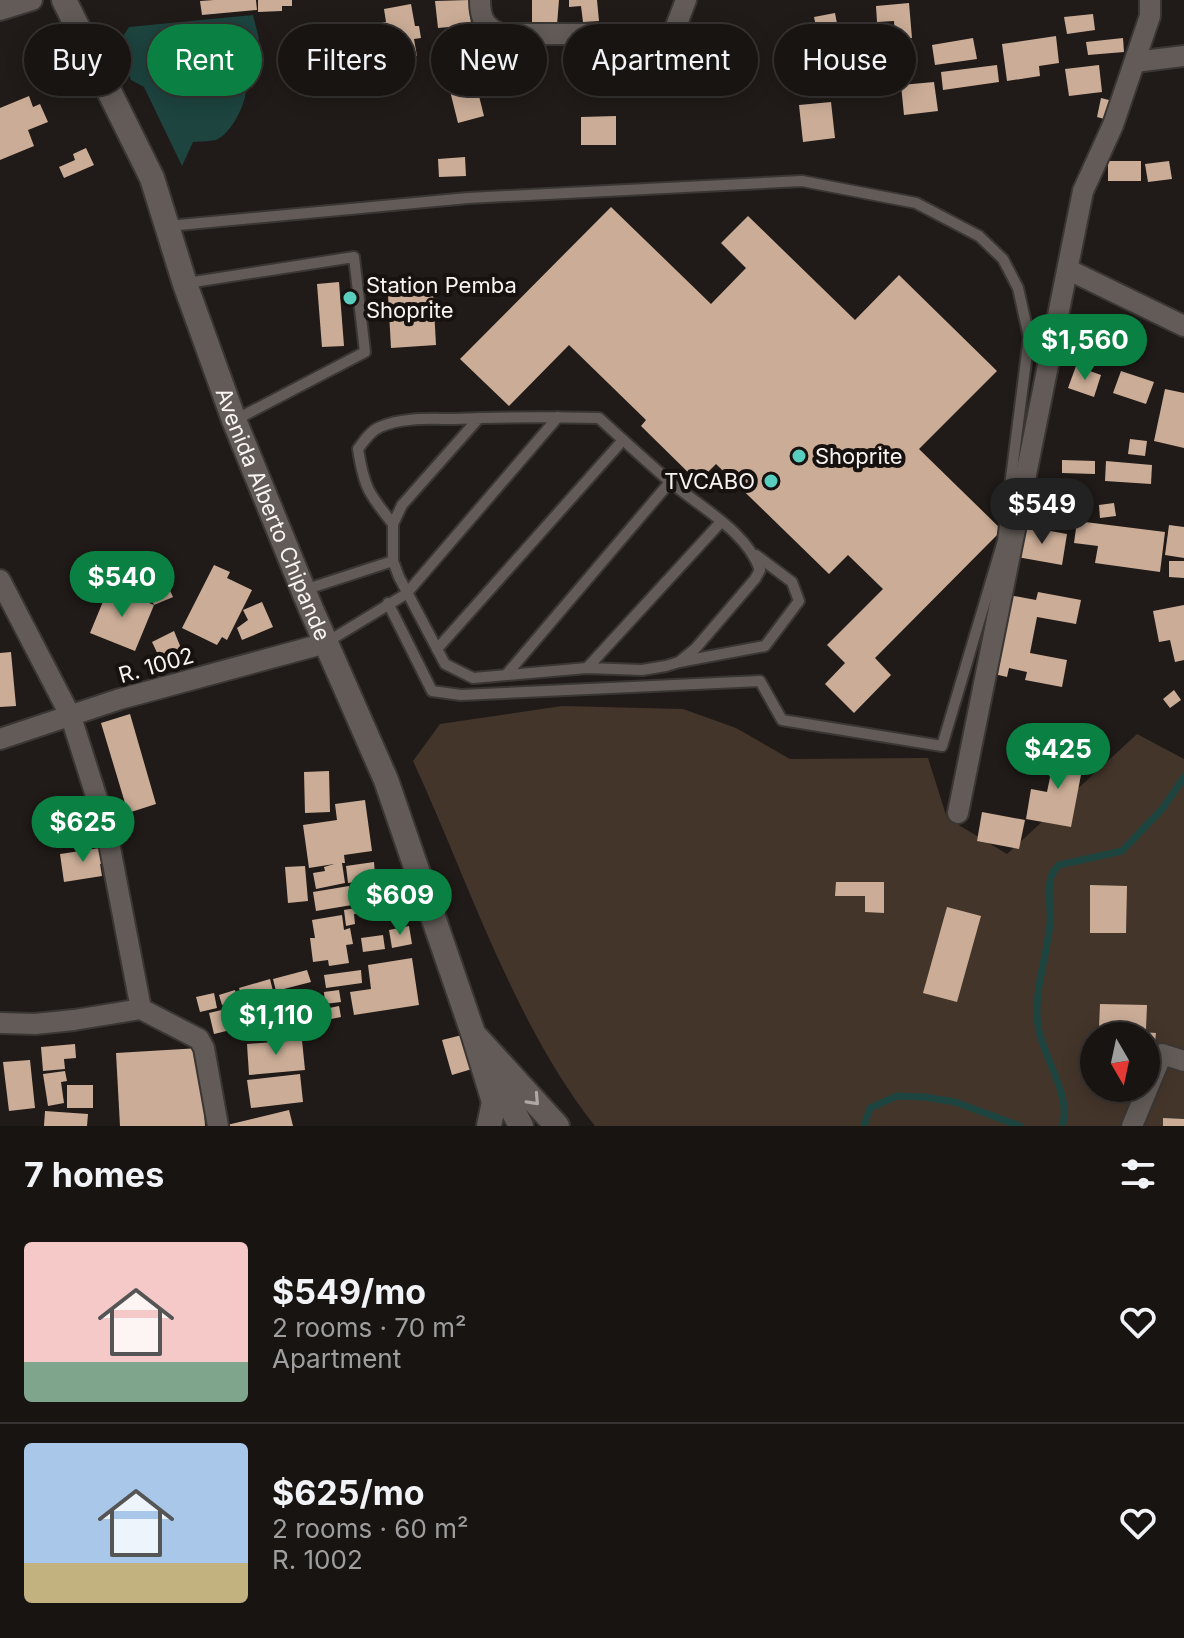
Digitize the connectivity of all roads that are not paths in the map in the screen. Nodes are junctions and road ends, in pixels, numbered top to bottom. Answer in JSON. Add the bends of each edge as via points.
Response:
{"nodes":[{"id":1,"x":32,"y":0,"type":"edge"},
{"id":2,"x":64,"y":0,"type":"edge"},
{"id":3,"x":480,"y":0,"type":"edge"},
{"id":4,"x":686,"y":0,"type":"edge"},
{"id":5,"x":1150,"y":0,"type":"edge"},
{"id":6,"x":0,"y":10,"type":"edge"},
{"id":7,"x":1184,"y":56,"type":"edge"},
{"id":8,"x":1135,"y":62,"type":"junction"},
{"id":9,"x":166,"y":226,"type":"junction"},
{"id":10,"x":1069,"y":270,"type":"junction"},
{"id":11,"x":185,"y":284,"type":"junction"},
{"id":12,"x":1184,"y":326,"type":"edge"},
{"id":13,"x":558,"y":417,"type":"junction"},
{"id":14,"x":479,"y":418,"type":"junction"},
{"id":15,"x":234,"y":420,"type":"junction"},
{"id":16,"x":623,"y":440,"type":"junction"},
{"id":17,"x":670,"y":482,"type":"junction"},
{"id":18,"x":721,"y":522,"type":"junction"},
{"id":19,"x":393,"y":524,"type":"junction"},
{"id":20,"x":754,"y":554,"type":"junction"},
{"id":21,"x":393,"y":561,"type":"junction"},
{"id":22,"x":0,"y":580,"type":"edge"},
{"id":23,"x":303,"y":590,"type":"junction"},
{"id":24,"x":406,"y":594,"type":"junction"},
{"id":25,"x":388,"y":603,"type":"junction"},
{"id":26,"x":326,"y":643,"type":"junction"},
{"id":27,"x":437,"y":649,"type":"junction"},
{"id":28,"x":679,"y":662,"type":"junction"},
{"id":29,"x":587,"y":668,"type":"junction"},
{"id":30,"x":506,"y":675,"type":"junction"},
{"id":31,"x":71,"y":717,"type":"junction"},
{"id":32,"x":0,"y":739,"type":"edge"},
{"id":33,"x":958,"y":813,"type":"dead end"},
{"id":34,"x":141,"y":1009,"type":"junction"},
{"id":35,"x":0,"y":1023,"type":"edge"},
{"id":36,"x":473,"y":1033,"type":"junction"},
{"id":37,"x":1184,"y":1061,"type":"edge"},
{"id":38,"x":218,"y":1126,"type":"edge"},
{"id":39,"x":489,"y":1126,"type":"edge"},
{"id":40,"x":521,"y":1126,"type":"edge"},
{"id":41,"x":557,"y":1126,"type":"edge"},
{"id":42,"x":1132,"y":1126,"type":"edge"}],
"edges":[{"from":1,"to":6,"type":"street"},
{"from":2,"to":9,"type":"main road","name":"Avenida Alberto Chipande","via":[[152,178]]},
{"from":3,"to":4,"type":"street","via":[[487,28],[500,34],[673,34]]},
{"from":5,"to":8,"type":"street"},
{"from":7,"to":8,"type":"street"},
{"from":8,"to":10,"type":"street","via":[[1083,191]]},
{"from":9,"to":11,"type":"main road","name":"Avenida Alberto Chipande"},
{"from":9,"to":25,"type":"lane","via":[[468,198],[802,181],[916,203],[979,236],[1003,259],[1018,288],[1029,337],[1003,541],[942,746],[782,720],[760,681],[461,695],[432,691]]},
{"from":10,"to":12,"type":"street"},
{"from":10,"to":33,"type":"street"},
{"from":11,"to":15,"type":"main road","name":"Avenida Alberto Chipande"},
{"from":11,"to":15,"type":"lane","via":[[354,257],[365,352]]},
{"from":13,"to":14,"type":"lane"},
{"from":13,"to":16,"type":"lane","via":[[599,418]]},
{"from":13,"to":24,"type":"lane"},
{"from":14,"to":19,"type":"lane","via":[[402,505]]},
{"from":14,"to":19,"type":"lane","via":[[409,420],[369,434],[358,449],[366,488]]},
{"from":15,"to":23,"type":"main road","name":"Avenida Alberto Chipande"},
{"from":16,"to":17,"type":"lane"},
{"from":16,"to":27,"type":"lane"},
{"from":17,"to":18,"type":"lane"},
{"from":17,"to":30,"type":"lane"},
{"from":18,"to":20,"type":"lane"},
{"from":18,"to":29,"type":"lane"},
{"from":19,"to":21,"type":"lane"},
{"from":20,"to":28,"type":"lane","via":[[760,570],[755,579]]},
{"from":20,"to":28,"type":"lane","via":[[792,582],[799,601],[765,646]]},
{"from":21,"to":23,"type":"lane"},
{"from":21,"to":24,"type":"lane"},
{"from":22,"to":31,"type":"street"},
{"from":23,"to":26,"type":"main road","name":"Avenida Alberto Chipande"},
{"from":24,"to":25,"type":"lane"},
{"from":24,"to":27,"type":"lane"},
{"from":25,"to":26,"type":"lane"},
{"from":26,"to":31,"type":"street","name":"R. 1002"},
{"from":26,"to":36,"type":"main road","name":"Avenida Alberto Chipande","via":[[386,780]]},
{"from":27,"to":30,"type":"lane","via":[[445,664],[473,678]]},
{"from":28,"to":29,"type":"lane","via":[[642,670]]},
{"from":29,"to":30,"type":"lane"},
{"from":31,"to":32,"type":"street","name":"R. 1002"},
{"from":31,"to":34,"type":"street","via":[[106,827]]},
{"from":34,"to":35,"type":"street","via":[[35,1024]]},
{"from":34,"to":38,"type":"street","via":[[199,1039]]},
{"from":36,"to":39,"type":"main road","via":[[494,1102]]},
{"from":36,"to":40,"type":"main road"},
{"from":36,"to":41,"type":"main road","one_way":true},
{"from":37,"to":42,"type":"street","via":[[1162,1054]]}]}
